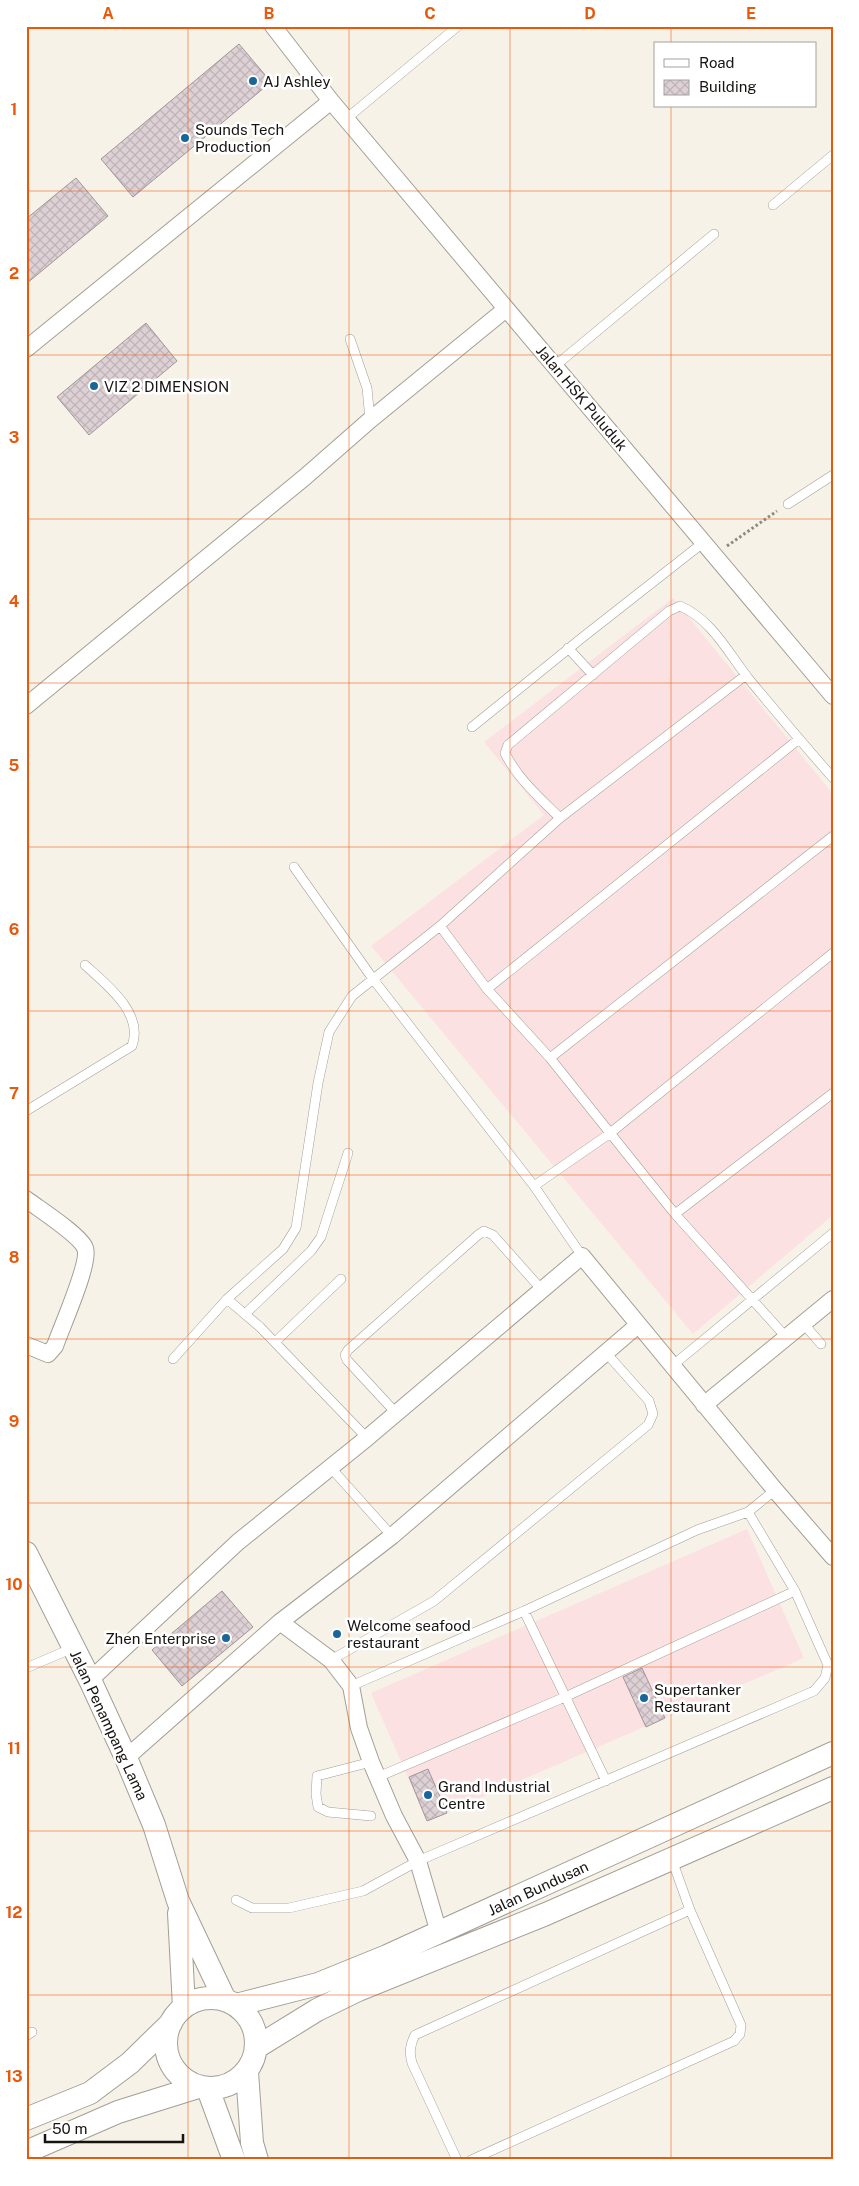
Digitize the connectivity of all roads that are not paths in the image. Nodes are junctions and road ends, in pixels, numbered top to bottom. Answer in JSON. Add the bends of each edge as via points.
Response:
{"nodes":[{"id":1,"x":273,"y":26,"type":"edge"},
{"id":2,"x":458,"y":26,"type":"edge"},
{"id":3,"x":331,"y":101,"type":"junction"},
{"id":4,"x":346,"y":120,"type":"junction"},
{"id":5,"x":833,"y":155,"type":"edge"},
{"id":6,"x":773,"y":205,"type":"dead end"},
{"id":7,"x":714,"y":234,"type":"dead end"},
{"id":8,"x":506,"y":308,"type":"junction"},
{"id":9,"x":350,"y":338,"type":"dead end"},
{"id":10,"x":26,"y":349,"type":"edge"},
{"id":11,"x":555,"y":366,"type":"junction"},
{"id":12,"x":370,"y":420,"type":"junction"},
{"id":13,"x":833,"y":475,"type":"edge"},
{"id":14,"x":788,"y":504,"type":"road end"},
{"id":15,"x":709,"y":548,"type":"junction"},
{"id":16,"x":568,"y":648,"type":"junction"},
{"id":17,"x":593,"y":675,"type":"junction"},
{"id":18,"x":746,"y":675,"type":"junction"},
{"id":19,"x":833,"y":696,"type":"edge"},
{"id":20,"x":26,"y":706,"type":"edge"},
{"id":21,"x":472,"y":727,"type":"dead end"},
{"id":22,"x":799,"y":739,"type":"junction"},
{"id":23,"x":833,"y":778,"type":"edge"},
{"id":24,"x":560,"y":818,"type":"junction"},
{"id":25,"x":833,"y":836,"type":"edge"},
{"id":26,"x":294,"y":867,"type":"dead end"},
{"id":27,"x":440,"y":926,"type":"junction"},
{"id":28,"x":833,"y":953,"type":"edge"},
{"id":29,"x":85,"y":965,"type":"dead end"},
{"id":30,"x":373,"y":979,"type":"junction"},
{"id":31,"x":487,"y":988,"type":"junction"},
{"id":32,"x":550,"y":1058,"type":"junction"},
{"id":33,"x":833,"y":1093,"type":"edge"},
{"id":34,"x":26,"y":1111,"type":"edge"},
{"id":35,"x":610,"y":1134,"type":"junction"},
{"id":36,"x":348,"y":1153,"type":"dead end"},
{"id":37,"x":534,"y":1186,"type":"junction"},
{"id":38,"x":26,"y":1199,"type":"edge"},
{"id":39,"x":675,"y":1214,"type":"junction"},
{"id":40,"x":833,"y":1234,"type":"edge"},
{"id":41,"x":582,"y":1256,"type":"junction"},
{"id":42,"x":341,"y":1279,"type":"dead end"},
{"id":43,"x":542,"y":1290,"type":"junction"},
{"id":44,"x":227,"y":1299,"type":"junction"},
{"id":45,"x":833,"y":1299,"type":"edge"},
{"id":46,"x":754,"y":1300,"type":"junction"},
{"id":47,"x":245,"y":1314,"type":"junction"},
{"id":48,"x":803,"y":1323,"type":"junction"},
{"id":49,"x":638,"y":1325,"type":"junction"},
{"id":50,"x":786,"y":1337,"type":"junction"},
{"id":51,"x":275,"y":1342,"type":"junction"},
{"id":52,"x":26,"y":1344,"type":"edge"},
{"id":53,"x":821,"y":1344,"type":"dead end"},
{"id":54,"x":607,"y":1354,"type":"junction"},
{"id":55,"x":173,"y":1359,"type":"dead end"},
{"id":56,"x":672,"y":1366,"type":"junction"},
{"id":57,"x":704,"y":1404,"type":"junction"},
{"id":58,"x":396,"y":1413,"type":"junction"},
{"id":59,"x":367,"y":1438,"type":"junction"},
{"id":60,"x":331,"y":1468,"type":"junction"},
{"id":61,"x":775,"y":1490,"type":"junction"},
{"id":62,"x":748,"y":1512,"type":"junction"},
{"id":63,"x":392,"y":1536,"type":"junction"},
{"id":64,"x":26,"y":1553,"type":"edge"},
{"id":65,"x":833,"y":1557,"type":"edge"},
{"id":66,"x":795,"y":1591,"type":"junction"},
{"id":67,"x":524,"y":1611,"type":"junction"},
{"id":68,"x":280,"y":1622,"type":"junction"},
{"id":69,"x":74,"y":1648,"type":"junction"},
{"id":70,"x":331,"y":1660,"type":"junction"},
{"id":71,"x":26,"y":1668,"type":"edge"},
{"id":72,"x":90,"y":1680,"type":"junction"},
{"id":73,"x":351,"y":1686,"type":"junction"},
{"id":74,"x":565,"y":1697,"type":"junction"},
{"id":75,"x":833,"y":1753,"type":"edge"},
{"id":76,"x":126,"y":1758,"type":"junction"},
{"id":77,"x":371,"y":1762,"type":"junction"},
{"id":78,"x":378,"y":1777,"type":"junction"},
{"id":79,"x":606,"y":1781,"type":"junction"},
{"id":80,"x":833,"y":1788,"type":"edge"},
{"id":81,"x":371,"y":1816,"type":"dead end"},
{"id":82,"x":672,"y":1860,"type":"junction"},
{"id":83,"x":418,"y":1861,"type":"junction"},
{"id":84,"x":236,"y":1900,"type":"dead end"},
{"id":85,"x":178,"y":1901,"type":"junction"},
{"id":86,"x":690,"y":1910,"type":"junction"},
{"id":87,"x":439,"y":1934,"type":"junction"},
{"id":88,"x":231,"y":2003,"type":"junction"},
{"id":89,"x":177,"y":2015,"type":"junction"},
{"id":90,"x":257,"y":2047,"type":"junction"},
{"id":91,"x":247,"y":2072,"type":"junction"},
{"id":92,"x":203,"y":2088,"type":"junction"},
{"id":93,"x":26,"y":2119,"type":"edge"},
{"id":94,"x":26,"y":2152,"type":"edge"},
{"id":95,"x":234,"y":2160,"type":"edge"},
{"id":96,"x":257,"y":2160,"type":"edge"},
{"id":97,"x":457,"y":2160,"type":"edge"},
{"id":98,"x":471,"y":2160,"type":"edge"}],
"edges":[{"from":1,"to":3,"type":"street","name":"Jalan HSK Puluduk"},
{"from":2,"to":4,"type":"lane"},
{"from":3,"to":4,"type":"street","name":"Jalan HSK Puluduk"},
{"from":3,"to":10,"type":"street"},
{"from":4,"to":8,"type":"street","name":"Jalan HSK Puluduk"},
{"from":5,"to":6,"type":"lane"},
{"from":7,"to":11,"type":"lane"},
{"from":8,"to":11,"type":"street","name":"Jalan HSK Puluduk"},
{"from":8,"to":12,"type":"street"},
{"from":9,"to":12,"type":"lane","via":[[367,388]]},
{"from":11,"to":15,"type":"street","name":"Jalan HSK Puluduk"},
{"from":12,"to":20,"type":"street"},
{"from":13,"to":14,"type":"lane"},
{"from":15,"to":16,"type":"lane"},
{"from":15,"to":19,"type":"street","name":"Jalan HSK Puluduk"},
{"from":16,"to":17,"type":"lane"},
{"from":16,"to":21,"type":"lane"},
{"from":17,"to":18,"type":"lane","via":[[669,611],[680,606],[691,611],[715,633]]},
{"from":17,"to":24,"type":"lane","via":[[508,745],[504,753],[532,790]]},
{"from":18,"to":22,"type":"lane"},
{"from":18,"to":24,"type":"lane"},
{"from":22,"to":23,"type":"lane"},
{"from":22,"to":31,"type":"lane"},
{"from":24,"to":27,"type":"lane"},
{"from":25,"to":32,"type":"lane"},
{"from":26,"to":30,"type":"lane"},
{"from":27,"to":30,"type":"lane"},
{"from":27,"to":31,"type":"lane"},
{"from":28,"to":35,"type":"lane"},
{"from":29,"to":34,"type":"lane","via":[[112,989],[132,1019],[136,1029],[132,1046]]},
{"from":30,"to":37,"type":"lane"},
{"from":30,"to":44,"type":"lane","via":[[352,996],[329,1032],[296,1228],[283,1249]]},
{"from":31,"to":32,"type":"lane"},
{"from":32,"to":35,"type":"lane"},
{"from":33,"to":39,"type":"lane"},
{"from":35,"to":37,"type":"lane"},
{"from":35,"to":39,"type":"lane"},
{"from":36,"to":47,"type":"lane","via":[[320,1237],[311,1251]]},
{"from":37,"to":41,"type":"lane"},
{"from":38,"to":52,"type":"street","via":[[75,1236],[85,1248],[86,1263],[55,1346],[48,1354]]},
{"from":39,"to":46,"type":"lane"},
{"from":40,"to":46,"type":"lane"},
{"from":41,"to":43,"type":"street"},
{"from":41,"to":49,"type":"street"},
{"from":42,"to":51,"type":"lane"},
{"from":43,"to":58,"type":"street"},
{"from":43,"to":58,"type":"lane","via":[[493,1235],[484,1232],[478,1235],[345,1355],[346,1360]]},
{"from":44,"to":47,"type":"lane"},
{"from":44,"to":55,"type":"lane"},
{"from":45,"to":48,"type":"street"},
{"from":46,"to":50,"type":"lane"},
{"from":46,"to":56,"type":"lane"},
{"from":47,"to":51,"type":"lane"},
{"from":48,"to":50,"type":"street"},
{"from":48,"to":53,"type":"lane"},
{"from":49,"to":54,"type":"street"},
{"from":49,"to":56,"type":"street"},
{"from":50,"to":57,"type":"street"},
{"from":51,"to":59,"type":"lane"},
{"from":54,"to":63,"type":"street"},
{"from":54,"to":70,"type":"lane","via":[[649,1401],[653,1414],[648,1425],[434,1602]]},
{"from":56,"to":57,"type":"street"},
{"from":57,"to":61,"type":"street"},
{"from":58,"to":59,"type":"street"},
{"from":59,"to":60,"type":"street"},
{"from":60,"to":63,"type":"lane"},
{"from":60,"to":72,"type":"street","via":[[238,1542]]},
{"from":61,"to":62,"type":"lane"},
{"from":61,"to":65,"type":"street"},
{"from":62,"to":66,"type":"lane"},
{"from":62,"to":67,"type":"lane","via":[[697,1530]]},
{"from":63,"to":68,"type":"street"},
{"from":64,"to":69,"type":"main road","name":"Jalan Penampang Lama"},
{"from":66,"to":74,"type":"lane"},
{"from":66,"to":79,"type":"lane","via":[[828,1664],[825,1678],[814,1691]]},
{"from":67,"to":73,"type":"lane"},
{"from":67,"to":74,"type":"lane"},
{"from":68,"to":70,"type":"street"},
{"from":68,"to":76,"type":"street"},
{"from":69,"to":71,"type":"lane"},
{"from":69,"to":72,"type":"main road","name":"Jalan Penampang Lama"},
{"from":70,"to":73,"type":"street"},
{"from":72,"to":76,"type":"main road","name":"Jalan Penampang Lama"},
{"from":73,"to":77,"type":"street","via":[[359,1728]]},
{"from":74,"to":78,"type":"lane"},
{"from":74,"to":79,"type":"lane"},
{"from":75,"to":87,"type":"main road","name":"Jalan Bundusan"},
{"from":76,"to":85,"type":"main road","name":"Jalan Penampang Lama","via":[[154,1825]]},
{"from":77,"to":78,"type":"street"},
{"from":77,"to":81,"type":"lane","via":[[317,1776],[316,1794],[318,1807],[328,1812]]},
{"from":78,"to":83,"type":"street"},
{"from":79,"to":83,"type":"lane"},
{"from":80,"to":82,"type":"main road","name":"Jalan Bundusan"},
{"from":82,"to":86,"type":"lane"},
{"from":82,"to":90,"type":"main road","name":"Jalan Bundusan","via":[[358,1990],[317,2010]]},
{"from":83,"to":84,"type":"lane","via":[[363,1891],[289,1908],[252,1908]]},
{"from":83,"to":87,"type":"street"},
{"from":85,"to":88,"type":"main road","name":"Jalan Penampang Lama"},
{"from":85,"to":89,"type":"main road","name":"Jalan Penampang Lama"},
{"from":86,"to":97,"type":"lane","via":[[415,2034],[409,2053]]},
{"from":86,"to":98,"type":"lane","via":[[742,2025],[740,2034],[734,2040]]},
{"from":87,"to":88,"type":"main road","name":"Jalan Bundusan","via":[[318,1984]]},
{"from":88,"to":89,"type":"main road","via":[[196,2000]]},
{"from":88,"to":90,"type":"main road","via":[[252,2023]]},
{"from":89,"to":92,"type":"main road","via":[[166,2035],[169,2061],[186,2081]]},
{"from":89,"to":93,"type":"main road","via":[[130,2063],[90,2093]]},
{"from":90,"to":91,"type":"main road"},
{"from":91,"to":92,"type":"main road","via":[[236,2082],[223,2087]]},
{"from":91,"to":96,"type":"main road","via":[[252,2143]]},
{"from":92,"to":94,"type":"main road","via":[[118,2112]]},
{"from":92,"to":95,"type":"main road"}]}
